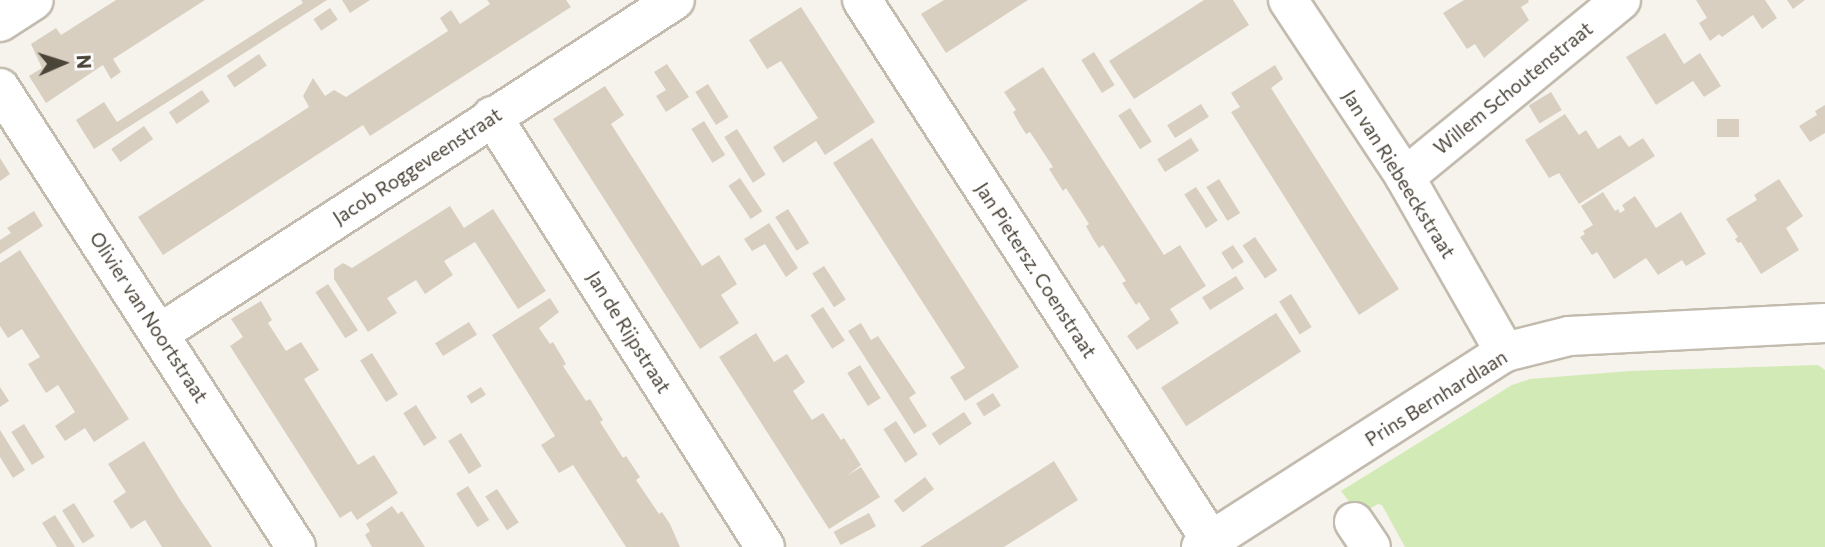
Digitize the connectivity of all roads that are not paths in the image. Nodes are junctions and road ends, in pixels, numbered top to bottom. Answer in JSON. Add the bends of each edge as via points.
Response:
{"nodes":[{"id":1,"x":34,"y":0,"type":"edge"},
{"id":2,"x":675,"y":0,"type":"edge"},
{"id":3,"x":862,"y":0,"type":"edge"},
{"id":4,"x":1288,"y":0,"type":"edge"},
{"id":5,"x":1621,"y":0,"type":"edge"},
{"id":6,"x":0,"y":22,"type":"edge"},
{"id":7,"x":0,"y":88,"type":"edge"},
{"id":8,"x":492,"y":116,"type":"junction"},
{"id":9,"x":1405,"y":177,"type":"junction"},
{"id":10,"x":1825,"y":323,"type":"edge"},
{"id":11,"x":160,"y":333,"type":"junction"},
{"id":12,"x":1505,"y":352,"type":"junction"},
{"id":13,"x":1206,"y":544,"type":"edge"},
{"id":14,"x":296,"y":547,"type":"edge"},
{"id":15,"x":765,"y":547,"type":"edge"}],
"edges":[{"from":1,"to":6,"type":"street"},
{"from":2,"to":8,"type":"street","name":"Jacob Roggeveenstraat"},
{"from":3,"to":13,"type":"street","name":"Jan Pietersz. Coenstraat"},
{"from":4,"to":9,"type":"street","name":"Jan van Riebeeckstraat"},
{"from":5,"to":9,"type":"street","name":"Willem Schoutenstraat"},
{"from":7,"to":11,"type":"street","name":"Olivier van Noortstraat"},
{"from":8,"to":11,"type":"street","name":"Jacob Roggeveenstraat"},
{"from":8,"to":15,"type":"street","name":"Jan de Rijpstraat"},
{"from":9,"to":12,"type":"street","name":"Jan van Riebeeckstraat"},
{"from":10,"to":12,"type":"street","name":"Prins Bernhardlaan","via":[[1569,336]]},
{"from":11,"to":14,"type":"street","name":"Olivier van Noortstraat"},
{"from":12,"to":13,"type":"street","name":"Prins Bernhardlaan"}]}
